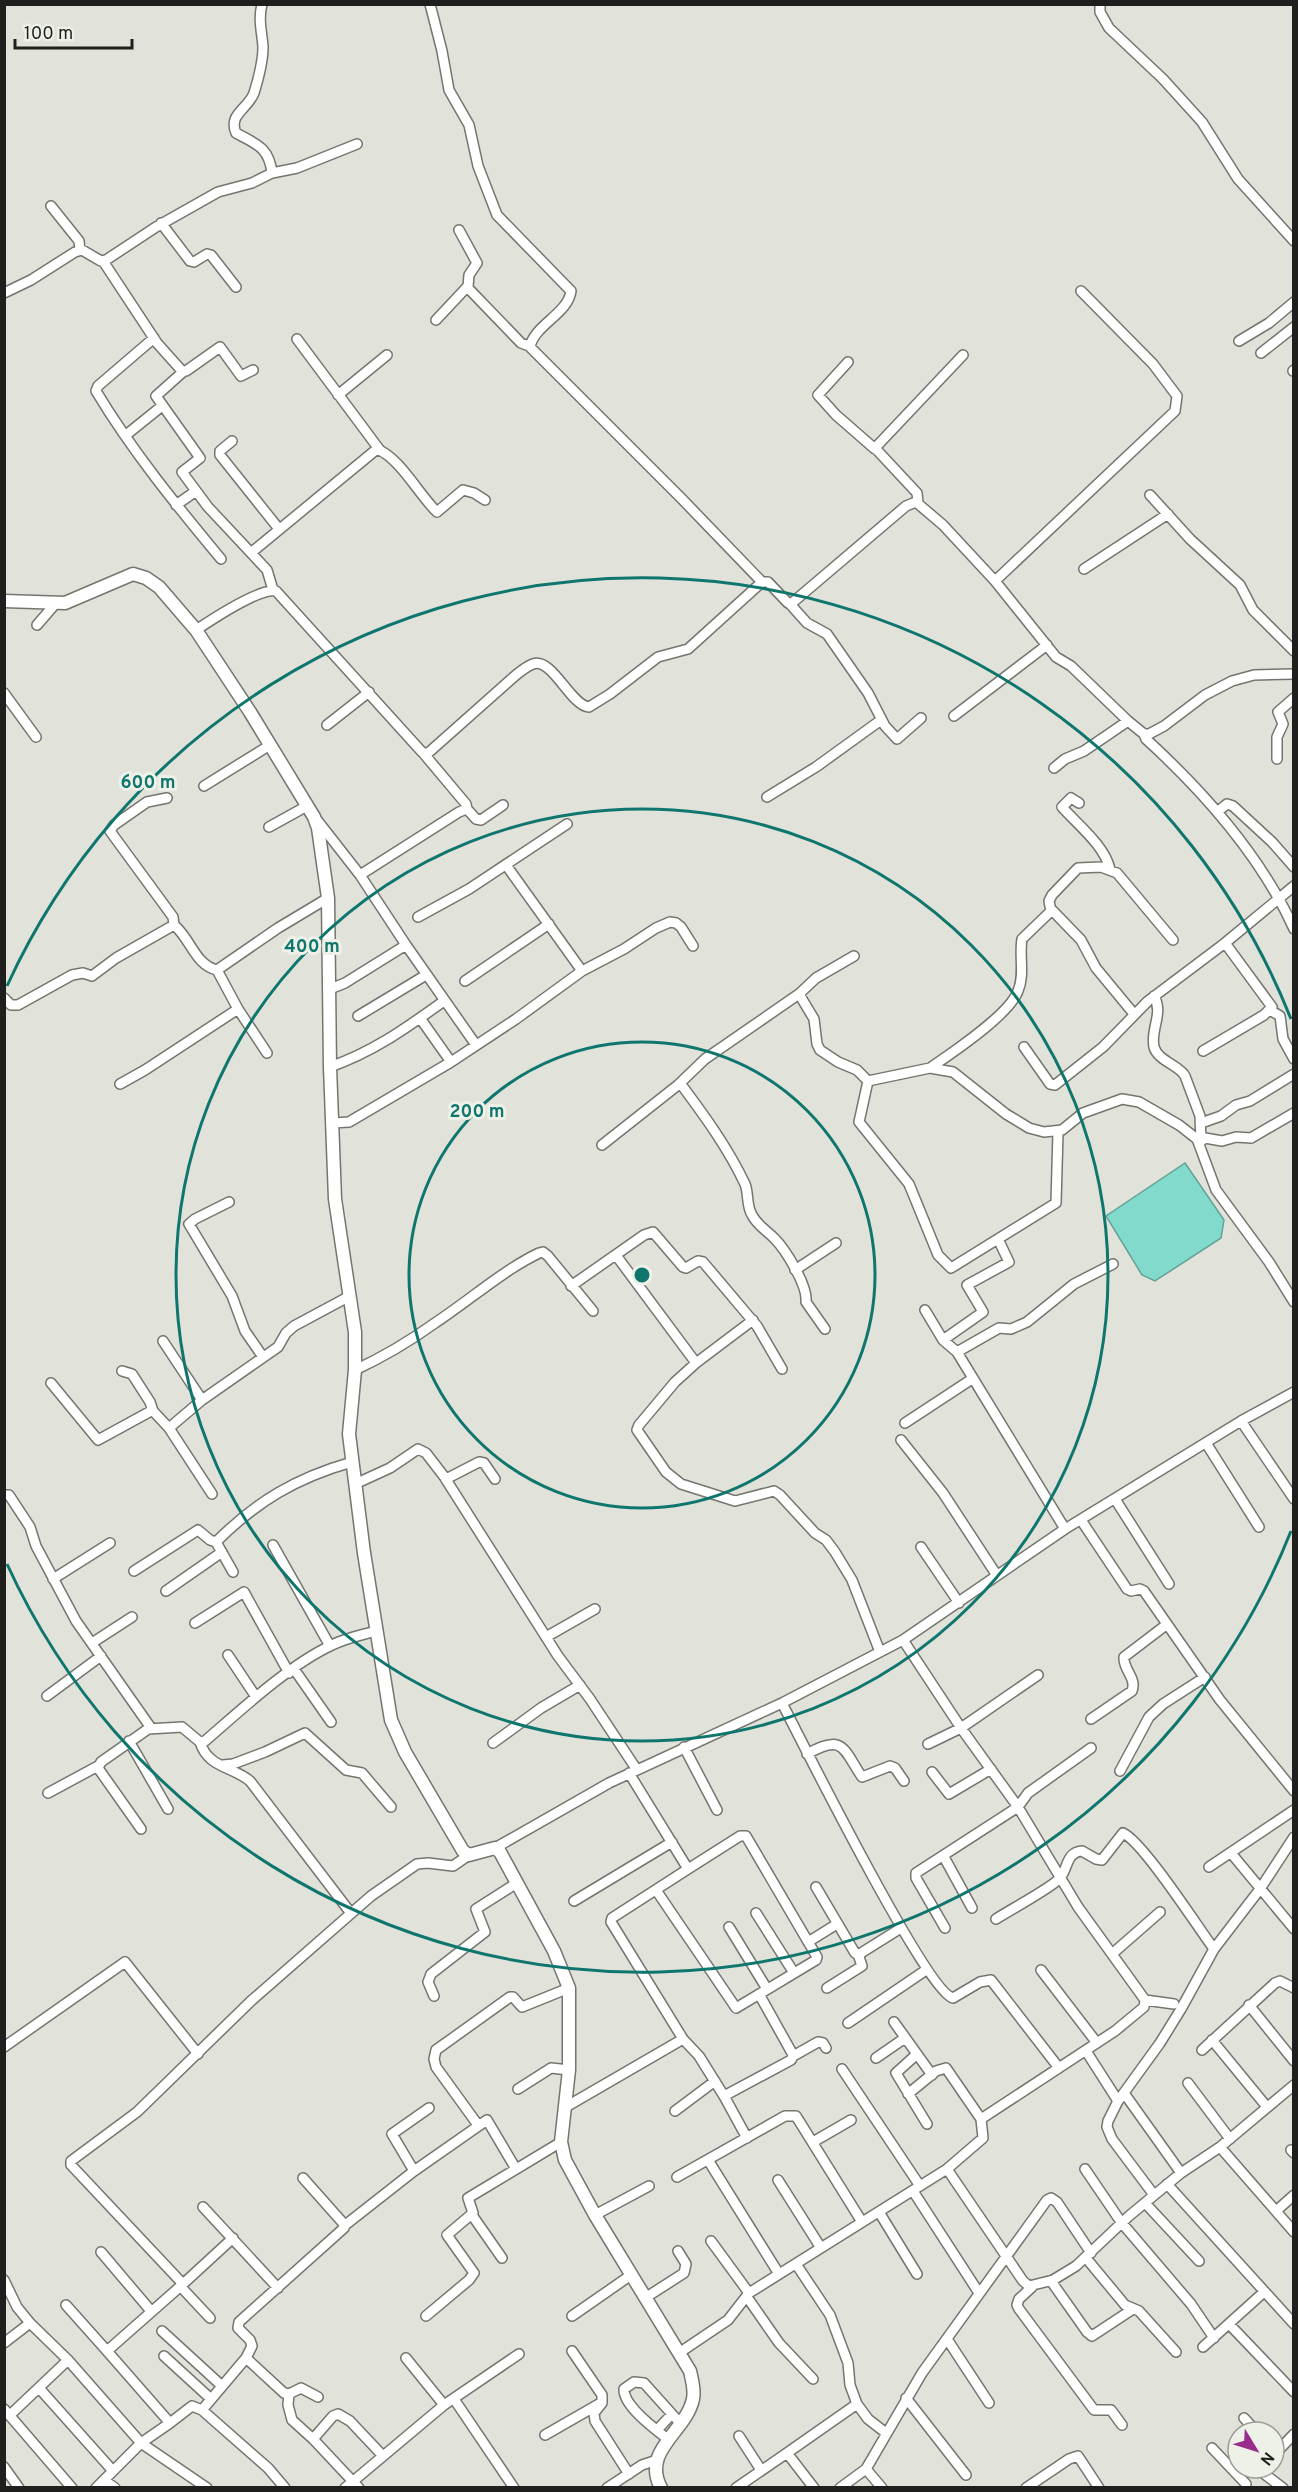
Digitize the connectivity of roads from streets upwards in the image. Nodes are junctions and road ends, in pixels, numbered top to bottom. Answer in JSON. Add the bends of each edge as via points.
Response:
{"nodes":[{"id":1,"x":262,"y":4,"type":"edge"},
{"id":2,"x":430,"y":4,"type":"edge"},
{"id":3,"x":1100,"y":4,"type":"edge"},
{"id":4,"x":357,"y":144,"type":"dead end"},
{"id":5,"x":272,"y":173,"type":"junction"},
{"id":6,"x":51,"y":206,"type":"dead end"},
{"id":7,"x":161,"y":224,"type":"junction"},
{"id":8,"x":459,"y":230,"type":"dead end"},
{"id":9,"x":1293,"y":241,"type":"edge"},
{"id":10,"x":81,"y":250,"type":"junction"},
{"id":11,"x":103,"y":261,"type":"junction"},
{"id":12,"x":236,"y":287,"type":"dead end"},
{"id":13,"x":468,"y":287,"type":"junction"},
{"id":14,"x":1082,"y":291,"type":"dead end"},
{"id":15,"x":4,"y":293,"type":"edge"},
{"id":16,"x":1293,"y":302,"type":"edge"},
{"id":17,"x":436,"y":320,"type":"dead end"},
{"id":18,"x":1293,"y":327,"type":"edge"},
{"id":19,"x":154,"y":338,"type":"junction"},
{"id":20,"x":297,"y":339,"type":"dead end"},
{"id":21,"x":1239,"y":341,"type":"dead end"},
{"id":22,"x":529,"y":346,"type":"junction"},
{"id":23,"x":1261,"y":353,"type":"dead end"},
{"id":24,"x":387,"y":355,"type":"dead end"},
{"id":25,"x":963,"y":355,"type":"dead end"},
{"id":26,"x":848,"y":362,"type":"dead end"},
{"id":27,"x":253,"y":370,"type":"dead end"},
{"id":28,"x":184,"y":371,"type":"junction"},
{"id":29,"x":338,"y":395,"type":"junction"},
{"id":30,"x":162,"y":406,"type":"junction"},
{"id":31,"x":126,"y":435,"type":"junction"},
{"id":32,"x":232,"y":441,"type":"dead end"},
{"id":33,"x":379,"y":449,"type":"junction"},
{"id":34,"x":875,"y":449,"type":"junction"},
{"id":35,"x":196,"y":491,"type":"junction"},
{"id":36,"x":1150,"y":495,"type":"dead end"},
{"id":37,"x":485,"y":500,"type":"dead end"},
{"id":38,"x":918,"y":503,"type":"junction"},
{"id":39,"x":176,"y":505,"type":"junction"},
{"id":40,"x":1168,"y":514,"type":"junction"},
{"id":41,"x":279,"y":530,"type":"junction"},
{"id":42,"x":252,"y":552,"type":"junction"},
{"id":43,"x":222,"y":559,"type":"dead end"},
{"id":44,"x":1084,"y":569,"type":"dead end"},
{"id":45,"x":995,"y":581,"type":"junction"},
{"id":46,"x":762,"y":582,"type":"junction"},
{"id":47,"x":273,"y":590,"type":"junction"},
{"id":48,"x":4,"y":601,"type":"edge"},
{"id":49,"x":56,"y":603,"type":"junction"},
{"id":50,"x":790,"y":604,"type":"junction"},
{"id":51,"x":37,"y":625,"type":"dead end"},
{"id":52,"x":196,"y":630,"type":"junction"},
{"id":53,"x":1047,"y":645,"type":"junction"},
{"id":54,"x":1293,"y":651,"type":"edge"},
{"id":55,"x":1293,"y":674,"type":"edge"},
{"id":56,"x":4,"y":693,"type":"edge"},
{"id":57,"x":369,"y":693,"type":"junction"},
{"id":58,"x":1293,"y":698,"type":"edge"},
{"id":59,"x":954,"y":716,"type":"dead end"},
{"id":60,"x":921,"y":718,"type":"dead end"},
{"id":61,"x":881,"y":720,"type":"junction"},
{"id":62,"x":1128,"y":721,"type":"junction"},
{"id":63,"x":327,"y":725,"type":"dead end"},
{"id":64,"x":1144,"y":734,"type":"junction"},
{"id":65,"x":36,"y":737,"type":"dead end"},
{"id":66,"x":270,"y":745,"type":"junction"},
{"id":67,"x":424,"y":754,"type":"junction"},
{"id":68,"x":1277,"y":759,"type":"dead end"},
{"id":69,"x":1054,"y":768,"type":"dead end"},
{"id":70,"x":204,"y":786,"type":"dead end"},
{"id":71,"x":767,"y":797,"type":"dead end"},
{"id":72,"x":167,"y":798,"type":"dead end"},
{"id":73,"x":1079,"y":803,"type":"dead end"},
{"id":74,"x":503,"y":805,"type":"dead end"},
{"id":75,"x":467,"y":809,"type":"junction"},
{"id":76,"x":310,"y":811,"type":"junction"},
{"id":77,"x":1217,"y":812,"type":"junction"},
{"id":78,"x":567,"y":824,"type":"dead end"},
{"id":79,"x":269,"y":827,"type":"dead end"},
{"id":80,"x":506,"y":865,"type":"junction"},
{"id":81,"x":1293,"y":867,"type":"edge"},
{"id":82,"x":1110,"y":869,"type":"junction"},
{"id":83,"x":360,"y":875,"type":"junction"},
{"id":84,"x":1293,"y":886,"type":"edge"},
{"id":85,"x":328,"y":898,"type":"junction"},
{"id":86,"x":1277,"y":899,"type":"junction"},
{"id":87,"x":1051,"y":909,"type":"junction"},
{"id":88,"x":418,"y":917,"type":"dead end"},
{"id":89,"x":549,"y":924,"type":"junction"},
{"id":90,"x":174,"y":925,"type":"junction"},
{"id":91,"x":1293,"y":929,"type":"edge"},
{"id":92,"x":1173,"y":940,"type":"dead end"},
{"id":93,"x":1225,"y":943,"type":"junction"},
{"id":94,"x":406,"y":945,"type":"junction"},
{"id":95,"x":693,"y":946,"type":"dead end"},
{"id":96,"x":854,"y":956,"type":"dead end"},
{"id":97,"x":217,"y":970,"type":"junction"},
{"id":98,"x":582,"y":971,"type":"junction"},
{"id":99,"x":426,"y":975,"type":"junction"},
{"id":100,"x":465,"y":981,"type":"dead end"},
{"id":101,"x":330,"y":989,"type":"junction"},
{"id":102,"x":799,"y":994,"type":"junction"},
{"id":103,"x":1154,"y":996,"type":"junction"},
{"id":104,"x":4,"y":998,"type":"edge"},
{"id":105,"x":444,"y":1001,"type":"junction"},
{"id":106,"x":238,"y":1009,"type":"junction"},
{"id":107,"x":1270,"y":1010,"type":"junction"},
{"id":108,"x":1134,"y":1014,"type":"junction"},
{"id":109,"x":358,"y":1016,"type":"dead end"},
{"id":110,"x":420,"y":1018,"type":"junction"},
{"id":111,"x":476,"y":1045,"type":"junction"},
{"id":112,"x":1024,"y":1047,"type":"dead end"},
{"id":113,"x":1203,"y":1051,"type":"dead end"},
{"id":114,"x":267,"y":1053,"type":"dead end"},
{"id":115,"x":1293,"y":1059,"type":"edge"},
{"id":116,"x":451,"y":1062,"type":"junction"},
{"id":117,"x":330,"y":1066,"type":"junction"},
{"id":118,"x":930,"y":1068,"type":"junction"},
{"id":119,"x":1293,"y":1074,"type":"edge"},
{"id":120,"x":868,"y":1081,"type":"junction"},
{"id":121,"x":680,"y":1083,"type":"junction"},
{"id":122,"x":120,"y":1084,"type":"dead end"},
{"id":123,"x":1293,"y":1113,"type":"edge"},
{"id":124,"x":332,"y":1123,"type":"junction"},
{"id":125,"x":1201,"y":1123,"type":"junction"},
{"id":126,"x":1058,"y":1132,"type":"junction"},
{"id":127,"x":1200,"y":1142,"type":"junction"},
{"id":128,"x":602,"y":1145,"type":"dead end"},
{"id":129,"x":230,"y":1202,"type":"dead end"},
{"id":130,"x":998,"y":1239,"type":"junction"},
{"id":131,"x":836,"y":1243,"type":"dead end"},
{"id":132,"x":617,"y":1256,"type":"junction"},
{"id":133,"x":1113,"y":1264,"type":"dead end"},
{"id":134,"x":795,"y":1270,"type":"junction"},
{"id":135,"x":572,"y":1286,"type":"junction"},
{"id":136,"x":348,"y":1297,"type":"junction"},
{"id":137,"x":1293,"y":1302,"type":"edge"},
{"id":138,"x":925,"y":1310,"type":"dead end"},
{"id":139,"x":593,"y":1311,"type":"dead end"},
{"id":140,"x":753,"y":1320,"type":"junction"},
{"id":141,"x":825,"y":1329,"type":"dead end"},
{"id":142,"x":944,"y":1340,"type":"junction"},
{"id":143,"x":164,"y":1341,"type":"dead end"},
{"id":144,"x":957,"y":1352,"type":"junction"},
{"id":145,"x":263,"y":1357,"type":"junction"},
{"id":146,"x":696,"y":1363,"type":"junction"},
{"id":147,"x":782,"y":1369,"type":"dead end"},
{"id":148,"x":355,"y":1370,"type":"junction"},
{"id":149,"x":122,"y":1371,"type":"dead end"},
{"id":150,"x":972,"y":1378,"type":"junction"},
{"id":151,"x":51,"y":1383,"type":"dead end"},
{"id":152,"x":1293,"y":1392,"type":"edge"},
{"id":153,"x":202,"y":1400,"type":"junction"},
{"id":154,"x":153,"y":1411,"type":"junction"},
{"id":155,"x":1241,"y":1421,"type":"junction"},
{"id":156,"x":905,"y":1423,"type":"dead end"},
{"id":157,"x":169,"y":1428,"type":"junction"},
{"id":158,"x":901,"y":1440,"type":"dead end"},
{"id":159,"x":1206,"y":1443,"type":"junction"},
{"id":160,"x":352,"y":1462,"type":"junction"},
{"id":161,"x":445,"y":1478,"type":"junction"},
{"id":162,"x":495,"y":1479,"type":"dead end"},
{"id":163,"x":355,"y":1484,"type":"junction"},
{"id":164,"x":212,"y":1494,"type":"dead end"},
{"id":165,"x":4,"y":1495,"type":"edge"},
{"id":166,"x":1115,"y":1498,"type":"junction"},
{"id":167,"x":1293,"y":1499,"type":"edge"},
{"id":168,"x":1081,"y":1520,"type":"junction"},
{"id":169,"x":1259,"y":1527,"type":"dead end"},
{"id":170,"x":1065,"y":1529,"type":"junction"},
{"id":171,"x":216,"y":1542,"type":"junction"},
{"id":172,"x":110,"y":1543,"type":"dead end"},
{"id":173,"x":273,"y":1545,"type":"dead end"},
{"id":174,"x":921,"y":1546,"type":"dead end"},
{"id":175,"x":222,"y":1552,"type":"junction"},
{"id":176,"x":134,"y":1571,"type":"dead end"},
{"id":177,"x":233,"y":1572,"type":"dead end"},
{"id":178,"x":996,"y":1574,"type":"junction"},
{"id":179,"x":53,"y":1579,"type":"junction"},
{"id":180,"x":1169,"y":1584,"type":"dead end"},
{"id":181,"x":166,"y":1591,"type":"dead end"},
{"id":182,"x":959,"y":1604,"type":"junction"},
{"id":183,"x":595,"y":1609,"type":"dead end"},
{"id":184,"x":132,"y":1617,"type":"dead end"},
{"id":185,"x":195,"y":1623,"type":"dead end"},
{"id":186,"x":1166,"y":1625,"type":"junction"},
{"id":187,"x":376,"y":1631,"type":"junction"},
{"id":188,"x":546,"y":1637,"type":"junction"},
{"id":189,"x":903,"y":1640,"type":"junction"},
{"id":190,"x":92,"y":1643,"type":"junction"},
{"id":191,"x":330,"y":1646,"type":"junction"},
{"id":192,"x":880,"y":1652,"type":"junction"},
{"id":193,"x":228,"y":1655,"type":"dead end"},
{"id":194,"x":101,"y":1656,"type":"junction"},
{"id":195,"x":291,"y":1671,"type":"junction"},
{"id":196,"x":1038,"y":1675,"type":"dead end"},
{"id":197,"x":1205,"y":1677,"type":"junction"},
{"id":198,"x":580,"y":1685,"type":"junction"},
{"id":199,"x":47,"y":1696,"type":"dead end"},
{"id":200,"x":256,"y":1697,"type":"junction"},
{"id":201,"x":782,"y":1703,"type":"junction"},
{"id":202,"x":1090,"y":1719,"type":"dead end"},
{"id":203,"x":331,"y":1722,"type":"dead end"},
{"id":204,"x":151,"y":1728,"type":"junction"},
{"id":205,"x":961,"y":1728,"type":"junction"},
{"id":206,"x":129,"y":1741,"type":"junction"},
{"id":207,"x":493,"y":1743,"type":"dead end"},
{"id":208,"x":928,"y":1744,"type":"dead end"},
{"id":209,"x":202,"y":1746,"type":"junction"},
{"id":210,"x":684,"y":1747,"type":"junction"},
{"id":211,"x":1090,"y":1748,"type":"dead end"},
{"id":212,"x":807,"y":1754,"type":"junction"},
{"id":213,"x":98,"y":1766,"type":"junction"},
{"id":214,"x":991,"y":1769,"type":"junction"},
{"id":215,"x":633,"y":1771,"type":"junction"},
{"id":216,"x":1120,"y":1771,"type":"dead end"},
{"id":217,"x":932,"y":1772,"type":"dead end"},
{"id":218,"x":1290,"y":1779,"type":"edge"},
{"id":219,"x":904,"y":1781,"type":"dead end"},
{"id":220,"x":1293,"y":1791,"type":"edge"},
{"id":221,"x":48,"y":1793,"type":"dead end"},
{"id":222,"x":392,"y":1807,"type":"dead end"},
{"id":223,"x":1018,"y":1808,"type":"junction"},
{"id":224,"x":168,"y":1809,"type":"dead end"},
{"id":225,"x":717,"y":1810,"type":"dead end"},
{"id":226,"x":1293,"y":1810,"type":"edge"},
{"id":227,"x":141,"y":1829,"type":"dead end"},
{"id":228,"x":1293,"y":1837,"type":"edge"},
{"id":229,"x":672,"y":1842,"type":"junction"},
{"id":230,"x":495,"y":1848,"type":"junction"},
{"id":231,"x":1231,"y":1853,"type":"junction"},
{"id":232,"x":469,"y":1855,"type":"junction"},
{"id":233,"x":944,"y":1857,"type":"junction"},
{"id":234,"x":1209,"y":1867,"type":"dead end"},
{"id":235,"x":688,"y":1869,"type":"junction"},
{"id":236,"x":1060,"y":1878,"type":"junction"},
{"id":237,"x":517,"y":1883,"type":"junction"},
{"id":238,"x":816,"y":1887,"type":"dead end"},
{"id":239,"x":1260,"y":1889,"type":"junction"},
{"id":240,"x":656,"y":1890,"type":"junction"},
{"id":241,"x":574,"y":1901,"type":"dead end"},
{"id":242,"x":972,"y":1908,"type":"dead end"},
{"id":243,"x":350,"y":1912,"type":"junction"},
{"id":244,"x":1160,"y":1912,"type":"dead end"},
{"id":245,"x":756,"y":1913,"type":"dead end"},
{"id":246,"x":996,"y":1919,"type":"dead end"},
{"id":247,"x":837,"y":1924,"type":"junction"},
{"id":248,"x":729,"y":1927,"type":"dead end"},
{"id":249,"x":901,"y":1928,"type":"junction"},
{"id":250,"x":945,"y":1928,"type":"dead end"},
{"id":251,"x":1293,"y":1929,"type":"edge"},
{"id":252,"x":808,"y":1942,"type":"junction"},
{"id":253,"x":1214,"y":1948,"type":"junction"},
{"id":254,"x":1112,"y":1954,"type":"junction"},
{"id":255,"x":859,"y":1956,"type":"junction"},
{"id":256,"x":926,"y":1970,"type":"junction"},
{"id":257,"x":1041,"y":1970,"type":"dead end"},
{"id":258,"x":794,"y":1973,"type":"junction"},
{"id":259,"x":568,"y":1988,"type":"junction"},
{"id":260,"x":826,"y":1988,"type":"dead end"},
{"id":261,"x":1293,"y":1988,"type":"edge"},
{"id":262,"x":763,"y":1992,"type":"junction"},
{"id":263,"x":434,"y":1996,"type":"dead end"},
{"id":264,"x":1146,"y":2000,"type":"junction"},
{"id":265,"x":1174,"y":2004,"type":"dead end"},
{"id":266,"x":1249,"y":2005,"type":"junction"},
{"id":267,"x":894,"y":2022,"type":"dead end"},
{"id":268,"x":848,"y":2023,"type":"dead end"},
{"id":269,"x":905,"y":2038,"type":"junction"},
{"id":270,"x":683,"y":2039,"type":"junction"},
{"id":271,"x":1212,"y":2040,"type":"junction"},
{"id":272,"x":1097,"y":2043,"type":"junction"},
{"id":273,"x":4,"y":2047,"type":"edge"},
{"id":274,"x":826,"y":2048,"type":"dead end"},
{"id":275,"x":1202,"y":2050,"type":"dead end"},
{"id":276,"x":1086,"y":2051,"type":"junction"},
{"id":277,"x":198,"y":2054,"type":"junction"},
{"id":278,"x":794,"y":2054,"type":"junction"},
{"id":279,"x":917,"y":2054,"type":"junction"},
{"id":280,"x":876,"y":2058,"type":"dead end"},
{"id":281,"x":1293,"y":2061,"type":"edge"},
{"id":282,"x":1059,"y":2068,"type":"junction"},
{"id":283,"x":842,"y":2069,"type":"dead end"},
{"id":284,"x":569,"y":2070,"type":"junction"},
{"id":285,"x":932,"y":2075,"type":"junction"},
{"id":286,"x":715,"y":2081,"type":"junction"},
{"id":287,"x":1188,"y":2083,"type":"dead end"},
{"id":288,"x":518,"y":2089,"type":"dead end"},
{"id":289,"x":1291,"y":2091,"type":"edge"},
{"id":290,"x":908,"y":2094,"type":"junction"},
{"id":291,"x":724,"y":2096,"type":"junction"},
{"id":292,"x":1121,"y":2097,"type":"junction"},
{"id":293,"x":1268,"y":2107,"type":"junction"},
{"id":294,"x":429,"y":2108,"type":"dead end"},
{"id":295,"x":564,"y":2108,"type":"junction"},
{"id":296,"x":675,"y":2111,"type":"dead end"},
{"id":297,"x":981,"y":2119,"type":"junction"},
{"id":298,"x":851,"y":2120,"type":"dead end"},
{"id":299,"x":927,"y":2124,"type":"dead end"},
{"id":300,"x":478,"y":2125,"type":"junction"},
{"id":301,"x":747,"y":2138,"type":"junction"},
{"id":302,"x":1230,"y":2139,"type":"junction"},
{"id":303,"x":561,"y":2142,"type":"junction"},
{"id":304,"x":813,"y":2142,"type":"junction"},
{"id":305,"x":1220,"y":2147,"type":"junction"},
{"id":306,"x":708,"y":2160,"type":"junction"},
{"id":307,"x":516,"y":2169,"type":"junction"},
{"id":308,"x":947,"y":2169,"type":"junction"},
{"id":309,"x":1085,"y":2169,"type":"dead end"},
{"id":310,"x":414,"y":2171,"type":"junction"},
{"id":311,"x":1181,"y":2173,"type":"junction"},
{"id":312,"x":676,"y":2176,"type":"dead end"},
{"id":313,"x":303,"y":2178,"type":"dead end"},
{"id":314,"x":778,"y":2180,"type":"dead end"},
{"id":315,"x":1167,"y":2184,"type":"junction"},
{"id":316,"x":649,"y":2186,"type":"dead end"},
{"id":317,"x":916,"y":2188,"type":"junction"},
{"id":318,"x":1154,"y":2195,"type":"junction"},
{"id":319,"x":1293,"y":2195,"type":"edge"},
{"id":320,"x":1145,"y":2203,"type":"junction"},
{"id":321,"x":203,"y":2206,"type":"dead end"},
{"id":322,"x":1276,"y":2211,"type":"junction"},
{"id":323,"x":879,"y":2212,"type":"junction"},
{"id":324,"x":472,"y":2215,"type":"junction"},
{"id":325,"x":595,"y":2215,"type":"junction"},
{"id":326,"x":862,"y":2222,"type":"junction"},
{"id":327,"x":1122,"y":2222,"type":"junction"},
{"id":328,"x":344,"y":2226,"type":"junction"},
{"id":329,"x":1293,"y":2232,"type":"edge"},
{"id":330,"x":232,"y":2238,"type":"junction"},
{"id":331,"x":711,"y":2241,"type":"dead end"},
{"id":332,"x":821,"y":2248,"type":"junction"},
{"id":333,"x":678,"y":2251,"type":"dead end"},
{"id":334,"x":101,"y":2252,"type":"dead end"},
{"id":335,"x":1088,"y":2255,"type":"junction"},
{"id":336,"x":1005,"y":2256,"type":"junction"},
{"id":337,"x":502,"y":2258,"type":"dead end"},
{"id":338,"x":1199,"y":2261,"type":"dead end"},
{"id":339,"x":796,"y":2264,"type":"junction"},
{"id":340,"x":779,"y":2274,"type":"junction"},
{"id":341,"x":917,"y":2274,"type":"dead end"},
{"id":342,"x":631,"y":2275,"type":"junction"},
{"id":343,"x":4,"y":2280,"type":"edge"},
{"id":344,"x":1051,"y":2281,"type":"junction"},
{"id":345,"x":181,"y":2285,"type":"junction"},
{"id":346,"x":1032,"y":2287,"type":"junction"},
{"id":347,"x":278,"y":2288,"type":"junction"},
{"id":348,"x":1263,"y":2292,"type":"junction"},
{"id":349,"x":979,"y":2293,"type":"junction"},
{"id":350,"x":748,"y":2295,"type":"junction"},
{"id":351,"x":645,"y":2298,"type":"junction"},
{"id":352,"x":66,"y":2305,"type":"dead end"},
{"id":353,"x":1133,"y":2309,"type":"junction"},
{"id":354,"x":151,"y":2311,"type":"junction"},
{"id":355,"x":426,"y":2316,"type":"dead end"},
{"id":356,"x":572,"y":2316,"type":"dead end"},
{"id":357,"x":210,"y":2318,"type":"dead end"},
{"id":358,"x":30,"y":2323,"type":"junction"},
{"id":359,"x":1229,"y":2324,"type":"junction"},
{"id":360,"x":1293,"y":2324,"type":"edge"},
{"id":361,"x":162,"y":2331,"type":"dead end"},
{"id":362,"x":1214,"y":2338,"type":"junction"},
{"id":363,"x":947,"y":2339,"type":"junction"},
{"id":364,"x":4,"y":2343,"type":"edge"},
{"id":365,"x":1203,"y":2347,"type":"dead end"},
{"id":366,"x":107,"y":2351,"type":"junction"},
{"id":367,"x":572,"y":2351,"type":"dead end"},
{"id":368,"x":1176,"y":2352,"type":"dead end"},
{"id":369,"x":679,"y":2353,"type":"junction"},
{"id":370,"x":519,"y":2354,"type":"dead end"},
{"id":371,"x":164,"y":2356,"type":"dead end"},
{"id":372,"x":246,"y":2358,"type":"junction"},
{"id":373,"x":406,"y":2358,"type":"dead end"},
{"id":374,"x":68,"y":2360,"type":"junction"},
{"id":375,"x":813,"y":2379,"type":"dead end"},
{"id":376,"x":222,"y":2386,"type":"junction"},
{"id":377,"x":39,"y":2388,"type":"junction"},
{"id":378,"x":1293,"y":2392,"type":"edge"},
{"id":379,"x":289,"y":2394,"type":"junction"},
{"id":380,"x":318,"y":2397,"type":"dead end"},
{"id":381,"x":906,"y":2398,"type":"junction"},
{"id":382,"x":211,"y":2399,"type":"junction"},
{"id":383,"x":454,"y":2399,"type":"junction"},
{"id":384,"x":602,"y":2403,"type":"junction"},
{"id":385,"x":989,"y":2403,"type":"dead end"},
{"id":386,"x":856,"y":2404,"type":"junction"},
{"id":387,"x":444,"y":2405,"type":"junction"},
{"id":388,"x":202,"y":2410,"type":"junction"},
{"id":389,"x":7,"y":2412,"type":"edge"},
{"id":390,"x":676,"y":2418,"type":"junction"},
{"id":391,"x":170,"y":2423,"type":"junction"},
{"id":392,"x":1122,"y":2425,"type":"dead end"},
{"id":393,"x":657,"y":2430,"type":"junction"},
{"id":394,"x":886,"y":2433,"type":"junction"},
{"id":395,"x":545,"y":2435,"type":"dead end"},
{"id":396,"x":739,"y":2436,"type":"dead end"},
{"id":397,"x":313,"y":2439,"type":"junction"},
{"id":398,"x":669,"y":2440,"type":"junction"},
{"id":399,"x":141,"y":2443,"type":"junction"},
{"id":400,"x":1212,"y":2448,"type":"dead end"},
{"id":401,"x":787,"y":2452,"type":"junction"},
{"id":402,"x":383,"y":2456,"type":"junction"},
{"id":403,"x":657,"y":2460,"type":"junction"},
{"id":404,"x":866,"y":2469,"type":"junction"},
{"id":405,"x":5,"y":2470,"type":"edge"},
{"id":406,"x":761,"y":2470,"type":"junction"},
{"id":407,"x":113,"y":2471,"type":"junction"},
{"id":408,"x":629,"y":2474,"type":"junction"},
{"id":409,"x":966,"y":2475,"type":"dead end"},
{"id":410,"x":104,"y":2480,"type":"junction"},
{"id":411,"x":1042,"y":2483,"type":"edge"},
{"id":412,"x":353,"y":2486,"type":"edge"},
{"id":413,"x":1244,"y":2486,"type":"edge"},
{"id":414,"x":19,"y":2487,"type":"edge"},
{"id":415,"x":72,"y":2487,"type":"edge"},
{"id":416,"x":96,"y":2487,"type":"edge"},
{"id":417,"x":115,"y":2487,"type":"edge"},
{"id":418,"x":207,"y":2487,"type":"edge"},
{"id":419,"x":285,"y":2487,"type":"edge"},
{"id":420,"x":514,"y":2487,"type":"edge"},
{"id":421,"x":607,"y":2487,"type":"edge"},
{"id":422,"x":661,"y":2487,"type":"edge"},
{"id":423,"x":736,"y":2487,"type":"edge"},
{"id":424,"x":814,"y":2487,"type":"edge"},
{"id":425,"x":840,"y":2487,"type":"edge"},
{"id":426,"x":882,"y":2487,"type":"edge"},
{"id":427,"x":1026,"y":2487,"type":"edge"},
{"id":428,"x":1099,"y":2487,"type":"edge"}],
"edges":[{"from":1,"to":5,"type":"street","via":[[262,53],[256,84],[252,98],[234,118],[233,127],[267,153]]},
{"from":2,"to":22,"type":"street","via":[[449,90],[469,125],[478,166],[497,215],[571,291]]},
{"from":3,"to":9,"type":"street","via":[[1100,12],[1110,28],[1195,114],[1238,178]]},
{"from":4,"to":5,"type":"street","via":[[297,168]]},
{"from":5,"to":7,"type":"street","via":[[218,192]]},
{"from":6,"to":10,"type":"street","via":[[79,241]]},
{"from":7,"to":11,"type":"street"},
{"from":7,"to":12,"type":"street","via":[[190,261],[211,255]]},
{"from":8,"to":13,"type":"street","via":[[477,262],[469,275]]},
{"from":10,"to":11,"type":"street"},
{"from":10,"to":15,"type":"street"},
{"from":11,"to":19,"type":"street"},
{"from":13,"to":17,"type":"street"},
{"from":13,"to":22,"type":"street","via":[[521,343]]},
{"from":14,"to":45,"type":"street","via":[[1168,383],[1177,396],[1175,411]]},
{"from":16,"to":21,"type":"street"},
{"from":18,"to":23,"type":"street"},
{"from":19,"to":28,"type":"street"},
{"from":19,"to":31,"type":"street","via":[[96,389]]},
{"from":20,"to":29,"type":"street"},
{"from":22,"to":46,"type":"street"},
{"from":24,"to":29,"type":"street"},
{"from":25,"to":34,"type":"street"},
{"from":26,"to":34,"type":"street","via":[[818,395]]},
{"from":27,"to":28,"type":"street","via":[[241,376],[220,347]]},
{"from":28,"to":30,"type":"street","via":[[156,396]]},
{"from":29,"to":33,"type":"street"},
{"from":30,"to":31,"type":"street"},
{"from":30,"to":35,"type":"street","via":[[200,458],[182,472]]},
{"from":31,"to":39,"type":"street"},
{"from":32,"to":41,"type":"street","via":[[220,455]]},
{"from":33,"to":37,"type":"street","via":[[436,512],[463,490]]},
{"from":33,"to":41,"type":"street"},
{"from":34,"to":38,"type":"street","via":[[916,493]]},
{"from":35,"to":39,"type":"street"},
{"from":35,"to":42,"type":"street"},
{"from":36,"to":40,"type":"street"},
{"from":38,"to":45,"type":"street"},
{"from":38,"to":50,"type":"street","via":[[906,506]]},
{"from":39,"to":43,"type":"street"},
{"from":40,"to":44,"type":"street"},
{"from":40,"to":54,"type":"street","via":[[1240,585],[1253,610]]},
{"from":41,"to":42,"type":"street"},
{"from":42,"to":47,"type":"street","via":[[270,574]]},
{"from":45,"to":53,"type":"street"},
{"from":46,"to":50,"type":"street","via":[[768,582]]},
{"from":46,"to":67,"type":"street","via":[[688,649],[658,657],[597,703],[585,707],[547,668],[532,664]]},
{"from":47,"to":52,"type":"street"},
{"from":47,"to":57,"type":"street"},
{"from":48,"to":49,"type":"street"},
{"from":49,"to":51,"type":"street"},
{"from":49,"to":52,"type":"street","via":[[80,598],[138,574],[159,587]]},
{"from":50,"to":61,"type":"street","via":[[807,623],[827,634],[868,693]]},
{"from":52,"to":66,"type":"street"},
{"from":53,"to":59,"type":"street"},
{"from":53,"to":62,"type":"street"},
{"from":55,"to":64,"type":"street","via":[[1254,675],[1232,681],[1205,695],[1164,726]]},
{"from":56,"to":65,"type":"street"},
{"from":57,"to":63,"type":"street"},
{"from":57,"to":67,"type":"street"},
{"from":58,"to":68,"type":"street","via":[[1278,712],[1283,724],[1277,737]]},
{"from":60,"to":61,"type":"street","via":[[898,740]]},
{"from":61,"to":71,"type":"street"},
{"from":62,"to":64,"type":"street"},
{"from":62,"to":69,"type":"street"},
{"from":64,"to":77,"type":"street"},
{"from":66,"to":70,"type":"street"},
{"from":66,"to":76,"type":"street"},
{"from":67,"to":75,"type":"street"},
{"from":72,"to":90,"type":"street","via":[[147,802],[110,831],[173,917]]},
{"from":73,"to":82,"type":"street","via":[[1071,798],[1062,807],[1101,851]]},
{"from":74,"to":75,"type":"street","via":[[481,820]]},
{"from":75,"to":83,"type":"street"},
{"from":76,"to":79,"type":"street"},
{"from":76,"to":83,"type":"street"},
{"from":76,"to":85,"type":"street","via":[[322,848]]},
{"from":77,"to":81,"type":"street","via":[[1227,804],[1233,806]]},
{"from":77,"to":86,"type":"street"},
{"from":78,"to":80,"type":"street"},
{"from":80,"to":88,"type":"street"},
{"from":80,"to":89,"type":"street"},
{"from":82,"to":87,"type":"street","via":[[1078,868],[1052,895]]},
{"from":82,"to":92,"type":"street"},
{"from":83,"to":94,"type":"street"},
{"from":84,"to":86,"type":"street"},
{"from":85,"to":97,"type":"street"},
{"from":85,"to":101,"type":"street"},
{"from":86,"to":91,"type":"street"},
{"from":86,"to":93,"type":"street"},
{"from":87,"to":108,"type":"street","via":[[1081,940],[1096,968]]},
{"from":87,"to":118,"type":"street","via":[[1022,939],[1015,997],[987,1026]]},
{"from":89,"to":98,"type":"street"},
{"from":89,"to":100,"type":"street"},
{"from":90,"to":97,"type":"street","via":[[203,964]]},
{"from":90,"to":104,"type":"street","via":[[92,976],[72,975],[18,1005],[11,1005]]},
{"from":93,"to":103,"type":"street"},
{"from":93,"to":107,"type":"street","via":[[1271,1002]]},
{"from":94,"to":99,"type":"street"},
{"from":94,"to":101,"type":"street"},
{"from":95,"to":98,"type":"street","via":[[681,927],[670,922]]},
{"from":96,"to":102,"type":"street","via":[[816,978]]},
{"from":97,"to":106,"type":"street"},
{"from":98,"to":111,"type":"street"},
{"from":99,"to":105,"type":"street"},
{"from":99,"to":109,"type":"street"},
{"from":101,"to":117,"type":"street"},
{"from":102,"to":120,"type":"street","via":[[816,1024],[818,1047]]},
{"from":102,"to":121,"type":"street","via":[[722,1047]]},
{"from":103,"to":108,"type":"street"},
{"from":103,"to":125,"type":"street","via":[[1159,1008],[1154,1047],[1183,1072]]},
{"from":105,"to":110,"type":"street"},
{"from":105,"to":111,"type":"street"},
{"from":106,"to":114,"type":"street"},
{"from":106,"to":122,"type":"street"},
{"from":107,"to":113,"type":"street"},
{"from":107,"to":115,"type":"street","via":[[1281,1016],[1282,1039]]},
{"from":108,"to":112,"type":"street","via":[[1103,1047],[1053,1086]]},
{"from":110,"to":116,"type":"street"},
{"from":110,"to":117,"type":"street","via":[[360,1056]]},
{"from":111,"to":116,"type":"street"},
{"from":116,"to":124,"type":"street","via":[[349,1122]]},
{"from":117,"to":124,"type":"street"},
{"from":118,"to":120,"type":"street"},
{"from":118,"to":126,"type":"street","via":[[958,1075],[998,1109],[1029,1128]]},
{"from":119,"to":125,"type":"street","via":[[1253,1100]]},
{"from":120,"to":130,"type":"street","via":[[859,1122],[909,1184],[939,1255],[951,1268]]},
{"from":121,"to":128,"type":"street"},
{"from":121,"to":134,"type":"street","via":[[738,1171],[754,1220],[778,1242]]},
{"from":123,"to":127,"type":"street","via":[[1251,1138],[1206,1138]]},
{"from":124,"to":136,"type":"street","via":[[336,1218]]},
{"from":125,"to":127,"type":"street"},
{"from":126,"to":127,"type":"street","via":[[1083,1113],[1125,1099],[1139,1102]]},
{"from":126,"to":130,"type":"street","via":[[1056,1203]]},
{"from":127,"to":137,"type":"street","via":[[1216,1190]]},
{"from":129,"to":145,"type":"street","via":[[189,1224],[232,1296],[245,1331]]},
{"from":130,"to":142,"type":"street","via":[[1009,1262],[967,1285],[983,1312]]},
{"from":131,"to":134,"type":"street"},
{"from":132,"to":135,"type":"street"},
{"from":132,"to":140,"type":"street","via":[[653,1232],[683,1267],[703,1262]]},
{"from":132,"to":146,"type":"street"},
{"from":133,"to":144,"type":"street","via":[[1070,1287],[1018,1327],[999,1328]]},
{"from":134,"to":141,"type":"street","via":[[807,1295],[806,1302]]},
{"from":135,"to":139,"type":"street"},
{"from":135,"to":148,"type":"street","via":[[548,1256],[539,1252],[435,1324]]},
{"from":136,"to":145,"type":"street","via":[[294,1326],[280,1345]]},
{"from":136,"to":148,"type":"street","via":[[355,1332]]},
{"from":138,"to":142,"type":"street"},
{"from":140,"to":146,"type":"street"},
{"from":140,"to":147,"type":"street"},
{"from":142,"to":144,"type":"street"},
{"from":143,"to":153,"type":"street"},
{"from":144,"to":150,"type":"street"},
{"from":145,"to":153,"type":"street"},
{"from":146,"to":192,"type":"street","via":[[639,1425],[639,1434],[666,1472],[681,1484],[735,1501],[777,1492],[835,1552],[852,1580]]},
{"from":148,"to":160,"type":"street","via":[[348,1424]]},
{"from":149,"to":154,"type":"street","via":[[132,1374]]},
{"from":150,"to":156,"type":"street"},
{"from":150,"to":170,"type":"street"},
{"from":151,"to":154,"type":"street","via":[[98,1440]]},
{"from":152,"to":155,"type":"street"},
{"from":153,"to":157,"type":"street"},
{"from":154,"to":157,"type":"street"},
{"from":155,"to":159,"type":"street"},
{"from":155,"to":167,"type":"street"},
{"from":157,"to":164,"type":"street"},
{"from":158,"to":178,"type":"street","via":[[943,1493]]},
{"from":159,"to":166,"type":"street"},
{"from":159,"to":169,"type":"street"},
{"from":160,"to":163,"type":"street"},
{"from":160,"to":171,"type":"street","via":[[282,1489],[242,1516]]},
{"from":161,"to":162,"type":"street","via":[[479,1462]]},
{"from":161,"to":163,"type":"street","via":[[430,1457],[418,1449],[390,1468]]},
{"from":161,"to":188,"type":"street"},
{"from":163,"to":187,"type":"street"},
{"from":165,"to":179,"type":"street","via":[[9,1495],[30,1527]]},
{"from":166,"to":168,"type":"street"},
{"from":166,"to":180,"type":"street"},
{"from":168,"to":170,"type":"street"},
{"from":168,"to":186,"type":"street","via":[[1127,1589],[1144,1591]]},
{"from":170,"to":178,"type":"street"},
{"from":171,"to":175,"type":"street"},
{"from":171,"to":176,"type":"street","via":[[198,1530]]},
{"from":172,"to":179,"type":"street"},
{"from":173,"to":191,"type":"street"},
{"from":174,"to":182,"type":"street"},
{"from":175,"to":177,"type":"street"},
{"from":175,"to":181,"type":"street"},
{"from":178,"to":182,"type":"street"},
{"from":179,"to":190,"type":"street"},
{"from":182,"to":189,"type":"street"},
{"from":183,"to":188,"type":"street"},
{"from":184,"to":190,"type":"street"},
{"from":185,"to":195,"type":"street","via":[[244,1592]]},
{"from":186,"to":197,"type":"street"},
{"from":186,"to":202,"type":"street","via":[[1124,1657],[1134,1682],[1132,1691]]},
{"from":187,"to":191,"type":"street"},
{"from":187,"to":232,"type":"street","via":[[394,1729],[463,1851]]},
{"from":188,"to":198,"type":"street"},
{"from":189,"to":192,"type":"street"},
{"from":189,"to":205,"type":"street"},
{"from":190,"to":194,"type":"street"},
{"from":191,"to":195,"type":"street"},
{"from":192,"to":201,"type":"street"},
{"from":193,"to":200,"type":"street"},
{"from":194,"to":199,"type":"street"},
{"from":194,"to":204,"type":"street"},
{"from":195,"to":200,"type":"street"},
{"from":195,"to":203,"type":"street"},
{"from":196,"to":205,"type":"street"},
{"from":197,"to":216,"type":"street","via":[[1149,1717]]},
{"from":197,"to":218,"type":"street","via":[[1248,1735]]},
{"from":198,"to":207,"type":"street"},
{"from":198,"to":215,"type":"street"},
{"from":200,"to":209,"type":"street"},
{"from":201,"to":210,"type":"street"},
{"from":201,"to":212,"type":"street"},
{"from":204,"to":206,"type":"street"},
{"from":204,"to":209,"type":"street","via":[[182,1727]]},
{"from":205,"to":208,"type":"street"},
{"from":205,"to":214,"type":"street"},
{"from":206,"to":213,"type":"street"},
{"from":206,"to":224,"type":"street"},
{"from":209,"to":222,"type":"street","via":[[221,1764],[228,1765],[306,1733],[346,1770],[362,1773]]},
{"from":209,"to":243,"type":"street","via":[[218,1766],[237,1772],[250,1782]]},
{"from":210,"to":215,"type":"street"},
{"from":210,"to":225,"type":"street"},
{"from":211,"to":223,"type":"street","via":[[1028,1793]]},
{"from":212,"to":219,"type":"street","via":[[824,1744],[838,1745],[862,1777],[890,1766]]},
{"from":212,"to":249,"type":"street"},
{"from":213,"to":221,"type":"street"},
{"from":213,"to":227,"type":"street"},
{"from":214,"to":217,"type":"street","via":[[949,1794]]},
{"from":214,"to":223,"type":"street"},
{"from":215,"to":229,"type":"street"},
{"from":215,"to":230,"type":"street"},
{"from":218,"to":220,"type":"street"},
{"from":223,"to":233,"type":"street"},
{"from":223,"to":236,"type":"street"},
{"from":226,"to":231,"type":"street"},
{"from":228,"to":239,"type":"street"},
{"from":229,"to":235,"type":"street"},
{"from":229,"to":241,"type":"street"},
{"from":230,"to":232,"type":"street"},
{"from":230,"to":237,"type":"street"},
{"from":231,"to":234,"type":"street"},
{"from":231,"to":239,"type":"street"},
{"from":232,"to":243,"type":"street","via":[[453,1866],[417,1864]]},
{"from":233,"to":242,"type":"street"},
{"from":233,"to":250,"type":"street","via":[[915,1876]]},
{"from":235,"to":240,"type":"street"},
{"from":235,"to":252,"type":"street","via":[[746,1836]]},
{"from":236,"to":246,"type":"street"},
{"from":236,"to":253,"type":"street","via":[[1075,1853],[1082,1851],[1102,1860],[1120,1834],[1126,1834]]},
{"from":236,"to":254,"type":"street"},
{"from":237,"to":259,"type":"street","via":[[554,1951]]},
{"from":237,"to":263,"type":"street","via":[[476,1909],[485,1932],[431,1974],[428,1982]]},
{"from":238,"to":247,"type":"street"},
{"from":239,"to":251,"type":"street"},
{"from":239,"to":253,"type":"street"},
{"from":240,"to":262,"type":"street","via":[[736,2008]]},
{"from":240,"to":270,"type":"street","via":[[611,1922]]},
{"from":243,"to":277,"type":"street"},
{"from":244,"to":254,"type":"street"},
{"from":245,"to":258,"type":"street"},
{"from":247,"to":252,"type":"street"},
{"from":247,"to":255,"type":"street"},
{"from":248,"to":262,"type":"street"},
{"from":249,"to":255,"type":"street"},
{"from":249,"to":256,"type":"street"},
{"from":252,"to":258,"type":"street","via":[[817,1959]]},
{"from":253,"to":292,"type":"street","via":[[1160,2043]]},
{"from":254,"to":264,"type":"street"},
{"from":255,"to":260,"type":"street","via":[[862,1966]]},
{"from":256,"to":268,"type":"street"},
{"from":256,"to":282,"type":"street","via":[[953,1998],[991,1980]]},
{"from":257,"to":272,"type":"street"},
{"from":258,"to":262,"type":"street"},
{"from":259,"to":284,"type":"street"},
{"from":259,"to":300,"type":"street","via":[[522,2007],[510,1997],[436,2050],[436,2067]]},
{"from":261,"to":266,"type":"street","via":[[1280,1981]]},
{"from":262,"to":278,"type":"street"},
{"from":264,"to":265,"type":"street"},
{"from":264,"to":272,"type":"street","via":[[1144,2007]]},
{"from":266,"to":271,"type":"street"},
{"from":266,"to":281,"type":"street"},
{"from":267,"to":269,"type":"street"},
{"from":269,"to":279,"type":"street"},
{"from":269,"to":280,"type":"street"},
{"from":270,"to":286,"type":"street"},
{"from":270,"to":295,"type":"street"},
{"from":271,"to":275,"type":"street"},
{"from":271,"to":293,"type":"street"},
{"from":272,"to":276,"type":"street"},
{"from":273,"to":277,"type":"street","via":[[125,1962]]},
{"from":274,"to":278,"type":"street","via":[[818,2042]]},
{"from":276,"to":282,"type":"street"},
{"from":276,"to":292,"type":"street"},
{"from":277,"to":345,"type":"street","via":[[137,2112],[71,2163]]},
{"from":278,"to":291,"type":"street","via":[[790,2060]]},
{"from":279,"to":285,"type":"street"},
{"from":279,"to":290,"type":"street","via":[[896,2073]]},
{"from":282,"to":297,"type":"street"},
{"from":283,"to":317,"type":"street"},
{"from":284,"to":288,"type":"street","via":[[551,2068]]},
{"from":284,"to":295,"type":"street"},
{"from":285,"to":290,"type":"street"},
{"from":285,"to":297,"type":"street","via":[[944,2068],[948,2070]]},
{"from":286,"to":291,"type":"street"},
{"from":286,"to":296,"type":"street"},
{"from":287,"to":302,"type":"street"},
{"from":289,"to":293,"type":"street"},
{"from":290,"to":299,"type":"street"},
{"from":291,"to":301,"type":"street"},
{"from":292,"to":311,"type":"street"},
{"from":292,"to":318,"type":"street","via":[[1108,2121],[1109,2133]]},
{"from":293,"to":302,"type":"street"},
{"from":294,"to":310,"type":"street","via":[[392,2134]]},
{"from":295,"to":303,"type":"street"},
{"from":297,"to":308,"type":"street","via":[[983,2138]]},
{"from":298,"to":304,"type":"street"},
{"from":300,"to":307,"type":"street","via":[[487,2120]]},
{"from":300,"to":310,"type":"street"},
{"from":301,"to":304,"type":"street","via":[[791,2115],[796,2116]]},
{"from":301,"to":306,"type":"street"},
{"from":302,"to":305,"type":"street"},
{"from":303,"to":307,"type":"street"},
{"from":303,"to":325,"type":"street","via":[[565,2160]]},
{"from":304,"to":326,"type":"street"},
{"from":305,"to":311,"type":"street"},
{"from":305,"to":322,"type":"street"},
{"from":306,"to":312,"type":"street"},
{"from":306,"to":340,"type":"street"},
{"from":307,"to":324,"type":"street","via":[[470,2196],[467,2200]]},
{"from":308,"to":317,"type":"street"},
{"from":308,"to":336,"type":"street"},
{"from":309,"to":327,"type":"street"},
{"from":310,"to":328,"type":"street"},
{"from":311,"to":315,"type":"street"},
{"from":313,"to":328,"type":"street"},
{"from":314,"to":332,"type":"street"},
{"from":315,"to":318,"type":"street"},
{"from":315,"to":348,"type":"street"},
{"from":316,"to":325,"type":"street"},
{"from":317,"to":323,"type":"street"},
{"from":317,"to":349,"type":"street"},
{"from":318,"to":320,"type":"street"},
{"from":319,"to":322,"type":"street"},
{"from":320,"to":327,"type":"street"},
{"from":320,"to":338,"type":"street"},
{"from":321,"to":330,"type":"street"},
{"from":322,"to":329,"type":"street"},
{"from":323,"to":326,"type":"street"},
{"from":323,"to":341,"type":"street"},
{"from":324,"to":337,"type":"street"},
{"from":324,"to":355,"type":"street","via":[[447,2235],[474,2273]]},
{"from":325,"to":342,"type":"street"},
{"from":326,"to":332,"type":"street"},
{"from":327,"to":335,"type":"street"},
{"from":327,"to":362,"type":"street","via":[[1191,2304]]},
{"from":328,"to":347,"type":"street"},
{"from":330,"to":345,"type":"street"},
{"from":330,"to":347,"type":"street"},
{"from":331,"to":350,"type":"street"},
{"from":332,"to":339,"type":"street"},
{"from":333,"to":351,"type":"street","via":[[686,2264],[684,2273]]},
{"from":334,"to":354,"type":"street"},
{"from":335,"to":336,"type":"street","via":[[1051,2198],[1038,2209]]},
{"from":335,"to":344,"type":"street"},
{"from":335,"to":353,"type":"street","via":[[1125,2305]]},
{"from":336,"to":346,"type":"street"},
{"from":336,"to":349,"type":"street"},
{"from":339,"to":340,"type":"street"},
{"from":339,"to":386,"type":"street","via":[[833,2321],[848,2363]]},
{"from":340,"to":350,"type":"street"},
{"from":342,"to":351,"type":"street"},
{"from":342,"to":356,"type":"street"},
{"from":343,"to":358,"type":"street"},
{"from":344,"to":346,"type":"street"},
{"from":344,"to":353,"type":"street","via":[[1092,2336]]},
{"from":345,"to":354,"type":"street"},
{"from":345,"to":357,"type":"street"},
{"from":346,"to":392,"type":"street","via":[[1019,2299],[1019,2309],[1094,2410],[1111,2410]]},
{"from":347,"to":372,"type":"street","via":[[238,2322],[238,2328],[252,2344]]},
{"from":348,"to":359,"type":"street"},
{"from":348,"to":360,"type":"street"},
{"from":349,"to":363,"type":"street"},
{"from":350,"to":369,"type":"street","via":[[728,2320]]},
{"from":350,"to":375,"type":"street","via":[[779,2343]]},
{"from":351,"to":369,"type":"street"},
{"from":352,"to":366,"type":"street"},
{"from":353,"to":368,"type":"street","via":[[1140,2311]]},
{"from":354,"to":366,"type":"street"},
{"from":358,"to":364,"type":"street"},
{"from":358,"to":374,"type":"street"},
{"from":359,"to":362,"type":"street"},
{"from":359,"to":378,"type":"street"},
{"from":361,"to":376,"type":"street"},
{"from":362,"to":365,"type":"street"},
{"from":363,"to":381,"type":"street"},
{"from":363,"to":385,"type":"street"},
{"from":366,"to":391,"type":"street"},
{"from":367,"to":384,"type":"street","via":[[602,2395]]},
{"from":369,"to":390,"type":"street","via":[[690,2371],[693,2400]]},
{"from":370,"to":383,"type":"street"},
{"from":371,"to":382,"type":"street"},
{"from":372,"to":376,"type":"street"},
{"from":372,"to":379,"type":"street"},
{"from":373,"to":387,"type":"street"},
{"from":374,"to":377,"type":"street"},
{"from":374,"to":399,"type":"street"},
{"from":376,"to":382,"type":"street"},
{"from":377,"to":389,"type":"street"},
{"from":377,"to":407,"type":"street"},
{"from":379,"to":380,"type":"street","via":[[301,2388]]},
{"from":379,"to":397,"type":"street","via":[[292,2420]]},
{"from":381,"to":394,"type":"street"},
{"from":381,"to":409,"type":"street"},
{"from":382,"to":388,"type":"street"},
{"from":383,"to":387,"type":"street"},
{"from":383,"to":420,"type":"street"},
{"from":384,"to":395,"type":"street"},
{"from":384,"to":408,"type":"street","via":[[594,2413],[595,2421]]},
{"from":386,"to":394,"type":"street"},
{"from":386,"to":401,"type":"street"},
{"from":387,"to":402,"type":"street"},
{"from":388,"to":391,"type":"street","via":[[192,2406]]},
{"from":388,"to":419,"type":"street"},
{"from":389,"to":415,"type":"street"},
{"from":390,"to":393,"type":"street"},
{"from":390,"to":393,"type":"street","via":[[644,2383],[634,2382],[624,2389],[625,2397]]},
{"from":390,"to":398,"type":"street"},
{"from":391,"to":399,"type":"street"},
{"from":393,"to":398,"type":"street"},
{"from":394,"to":404,"type":"street"},
{"from":396,"to":406,"type":"street"},
{"from":397,"to":402,"type":"street","via":[[338,2414],[350,2421]]},
{"from":397,"to":412,"type":"street"},
{"from":398,"to":403,"type":"street"},
{"from":399,"to":407,"type":"street"},
{"from":399,"to":418,"type":"street"},
{"from":400,"to":413,"type":"street"},
{"from":401,"to":406,"type":"street"},
{"from":401,"to":424,"type":"street"},
{"from":402,"to":412,"type":"street"},
{"from":403,"to":408,"type":"street"},
{"from":403,"to":422,"type":"street","via":[[655,2476]]},
{"from":404,"to":425,"type":"street"},
{"from":404,"to":426,"type":"street"},
{"from":405,"to":414,"type":"street"},
{"from":406,"to":423,"type":"street"},
{"from":407,"to":410,"type":"street"},
{"from":408,"to":421,"type":"street"},
{"from":410,"to":416,"type":"street"},
{"from":410,"to":417,"type":"street"},
{"from":411,"to":427,"type":"street"},
{"from":411,"to":428,"type":"street","via":[[1078,2456]]}]}
